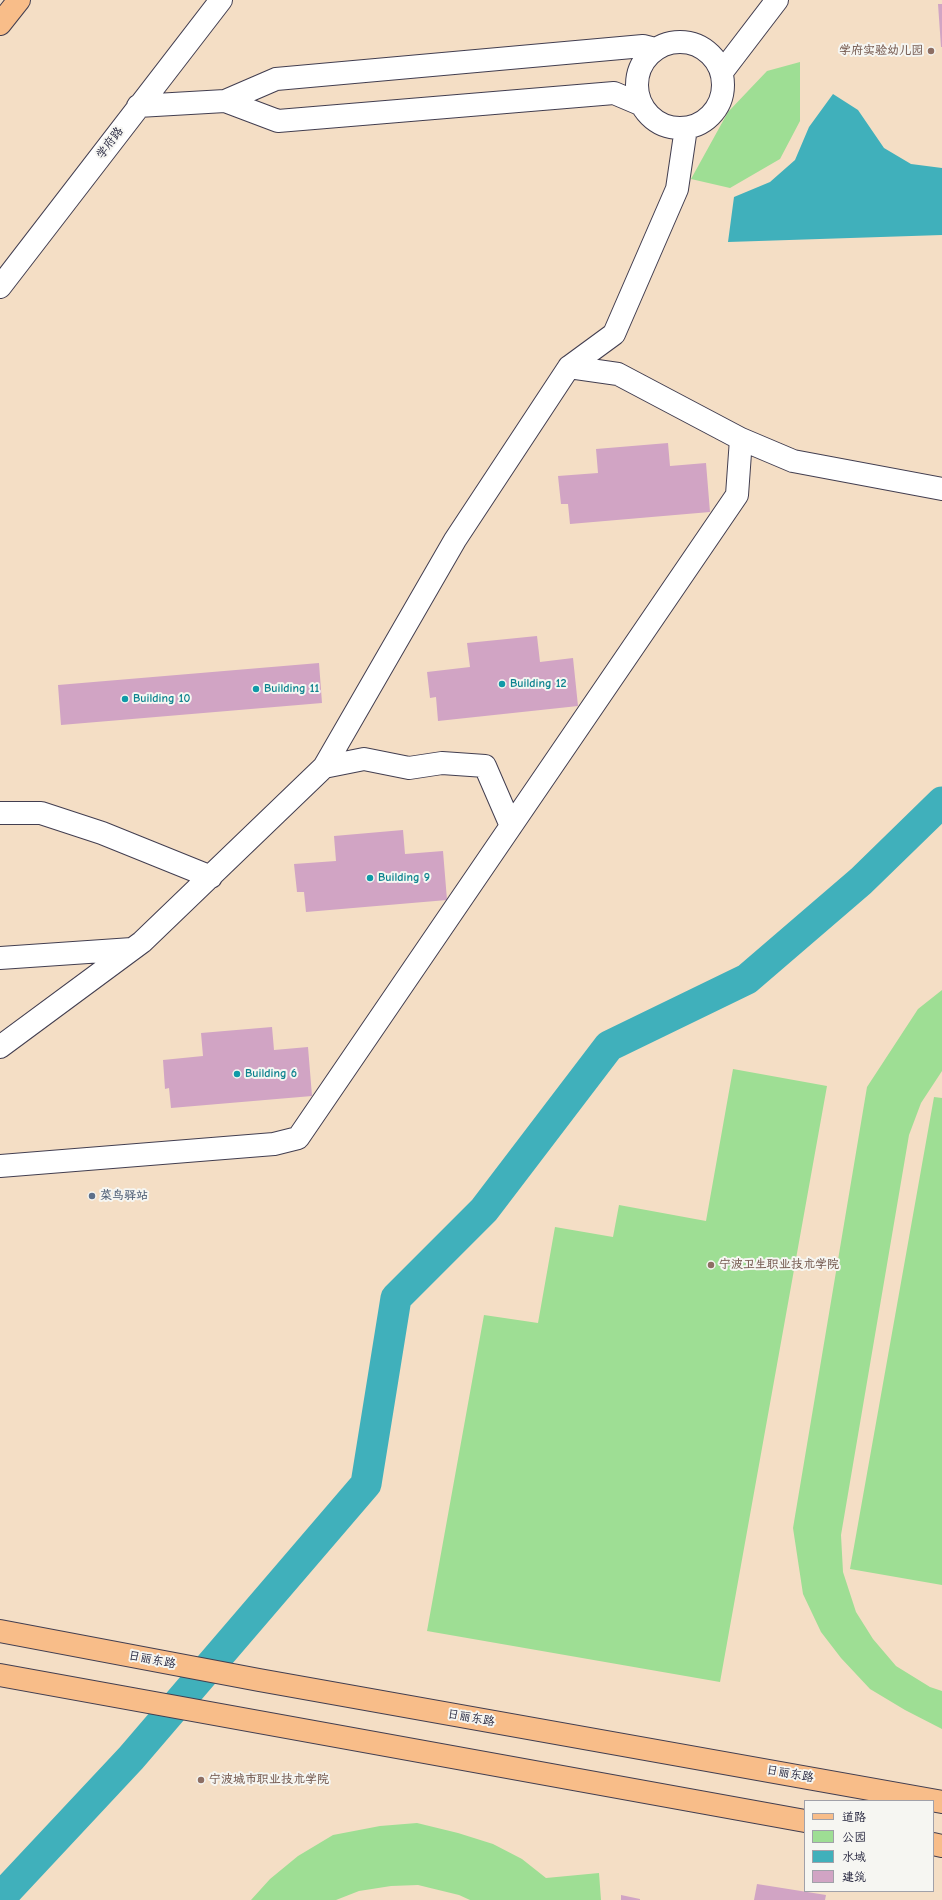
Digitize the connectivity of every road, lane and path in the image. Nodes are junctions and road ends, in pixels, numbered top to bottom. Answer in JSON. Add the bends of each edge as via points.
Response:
{"nodes":[{"id":1,"x":19,"y":0,"type":"edge"},
{"id":2,"x":221,"y":0,"type":"edge"},
{"id":3,"x":777,"y":0,"type":"edge"},
{"id":4,"x":0,"y":24,"type":"edge"},
{"id":5,"x":655,"y":49,"type":"junction"},
{"id":6,"x":722,"y":72,"type":"junction"},
{"id":7,"x":225,"y":101,"type":"junction"},
{"id":8,"x":640,"y":104,"type":"junction"},
{"id":9,"x":138,"y":106,"type":"junction"},
{"id":10,"x":686,"y":128,"type":"junction"},
{"id":11,"x":0,"y":287,"type":"edge"},
{"id":12,"x":569,"y":367,"type":"junction"},
{"id":13,"x":741,"y":438,"type":"junction"},
{"id":14,"x":942,"y":489,"type":"edge"},
{"id":15,"x":324,"y":767,"type":"junction"},
{"id":16,"x":0,"y":812,"type":"edge"},
{"id":17,"x":511,"y":826,"type":"junction"},
{"id":18,"x":211,"y":877,"type":"junction"},
{"id":19,"x":132,"y":949,"type":"junction"},
{"id":20,"x":0,"y":958,"type":"edge"},
{"id":21,"x":0,"y":1047,"type":"edge"},
{"id":22,"x":0,"y":1166,"type":"edge"},
{"id":23,"x":0,"y":1631,"type":"edge"},
{"id":24,"x":0,"y":1675,"type":"edge"},
{"id":25,"x":931,"y":1800,"type":"edge"},
{"id":26,"x":804,"y":1821,"type":"edge"}],
"edges":[{"from":1,"to":4,"type":"main road"},
{"from":2,"to":9,"type":"street","name":"学府路"},
{"from":3,"to":6,"type":"street"},
{"from":5,"to":6,"type":"street","via":[[667,43],[681,41],[694,44],[706,50],[716,60]]},
{"from":5,"to":7,"type":"street","via":[[643,46],[276,79]]},
{"from":5,"to":8,"type":"street","via":[[646,58],[636,80]]},
{"from":6,"to":10,"type":"street","via":[[724,87],[720,102],[712,115],[700,124]]},
{"from":7,"to":8,"type":"street","via":[[278,120],[614,93]]},
{"from":7,"to":9,"type":"street"},
{"from":8,"to":10,"type":"street","via":[[648,115],[659,123],[672,128]]},
{"from":9,"to":11,"type":"street","name":"学府路"},
{"from":10,"to":12,"type":"street","via":[[677,189],[614,334]]},
{"from":12,"to":13,"type":"street","via":[[618,374]]},
{"from":12,"to":15,"type":"street","via":[[456,540]]},
{"from":13,"to":14,"type":"street","via":[[793,461]]},
{"from":13,"to":17,"type":"street","via":[[737,495]]},
{"from":15,"to":17,"type":"street","via":[[364,759],[409,768],[442,763],[485,766]]},
{"from":15,"to":18,"type":"street"},
{"from":16,"to":18,"type":"street","via":[[41,813],[102,833]]},
{"from":17,"to":22,"type":"street","via":[[298,1138],[274,1144]]},
{"from":18,"to":19,"type":"street"},
{"from":19,"to":20,"type":"street"},
{"from":19,"to":21,"type":"street"},
{"from":23,"to":25,"type":"main road","name":"日丽东路"},
{"from":24,"to":26,"type":"main road"}]}
